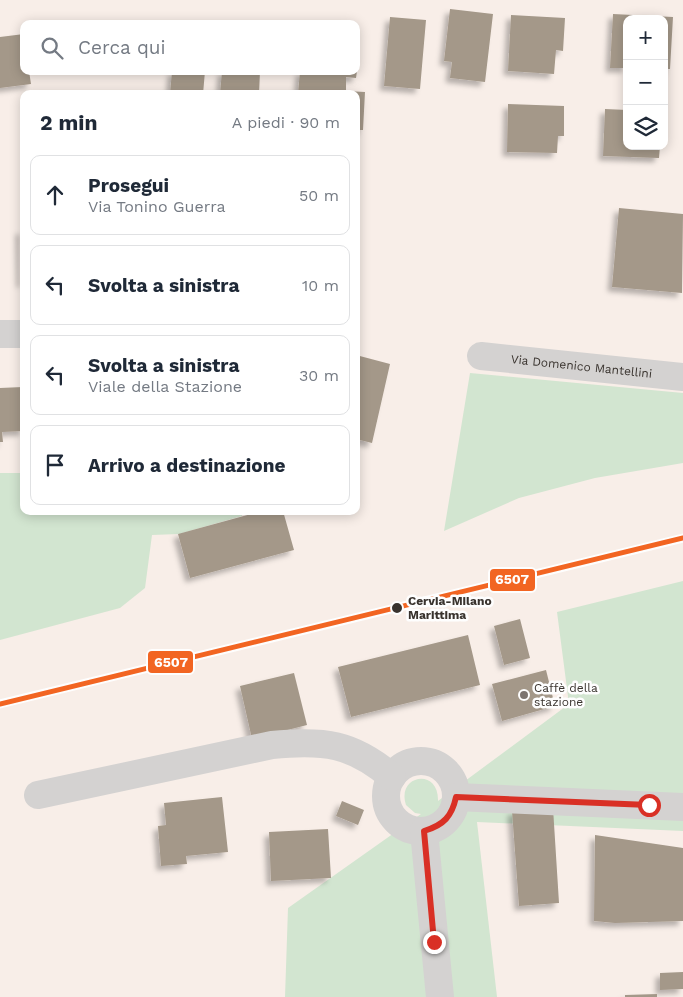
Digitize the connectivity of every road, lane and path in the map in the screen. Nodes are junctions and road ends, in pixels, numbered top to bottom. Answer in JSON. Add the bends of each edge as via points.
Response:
{"nodes":[{"id":1,"x":0,"y":334,"type":"edge"},
{"id":2,"x":20,"y":334,"type":"edge"},
{"id":3,"x":481,"y":356,"type":"dead end"},
{"id":4,"x":683,"y":377,"type":"edge"},
{"id":5,"x":392,"y":777,"type":"junction"},
{"id":6,"x":38,"y":795,"type":"dead end"},
{"id":7,"x":456,"y":797,"type":"junction"},
{"id":8,"x":683,"y":807,"type":"edge"},
{"id":9,"x":424,"y":831,"type":"junction"},
{"id":10,"x":440,"y":997,"type":"edge"}],
"edges":[{"from":1,"to":2,"type":"street"},
{"from":3,"to":4,"type":"street","name":"Via Domenico Mantellini"},
{"from":5,"to":6,"type":"street","via":[[362,754],[323,742],[303,742],[272,745]]},
{"from":5,"to":7,"type":"street","via":[[408,764],[431,763],[449,775]]},
{"from":5,"to":9,"type":"street","via":[[386,802],[391,813],[409,829]]},
{"from":7,"to":8,"type":"street"},
{"from":7,"to":9,"type":"street","via":[[446,820],[436,828]]},
{"from":9,"to":10,"type":"street"}]}
